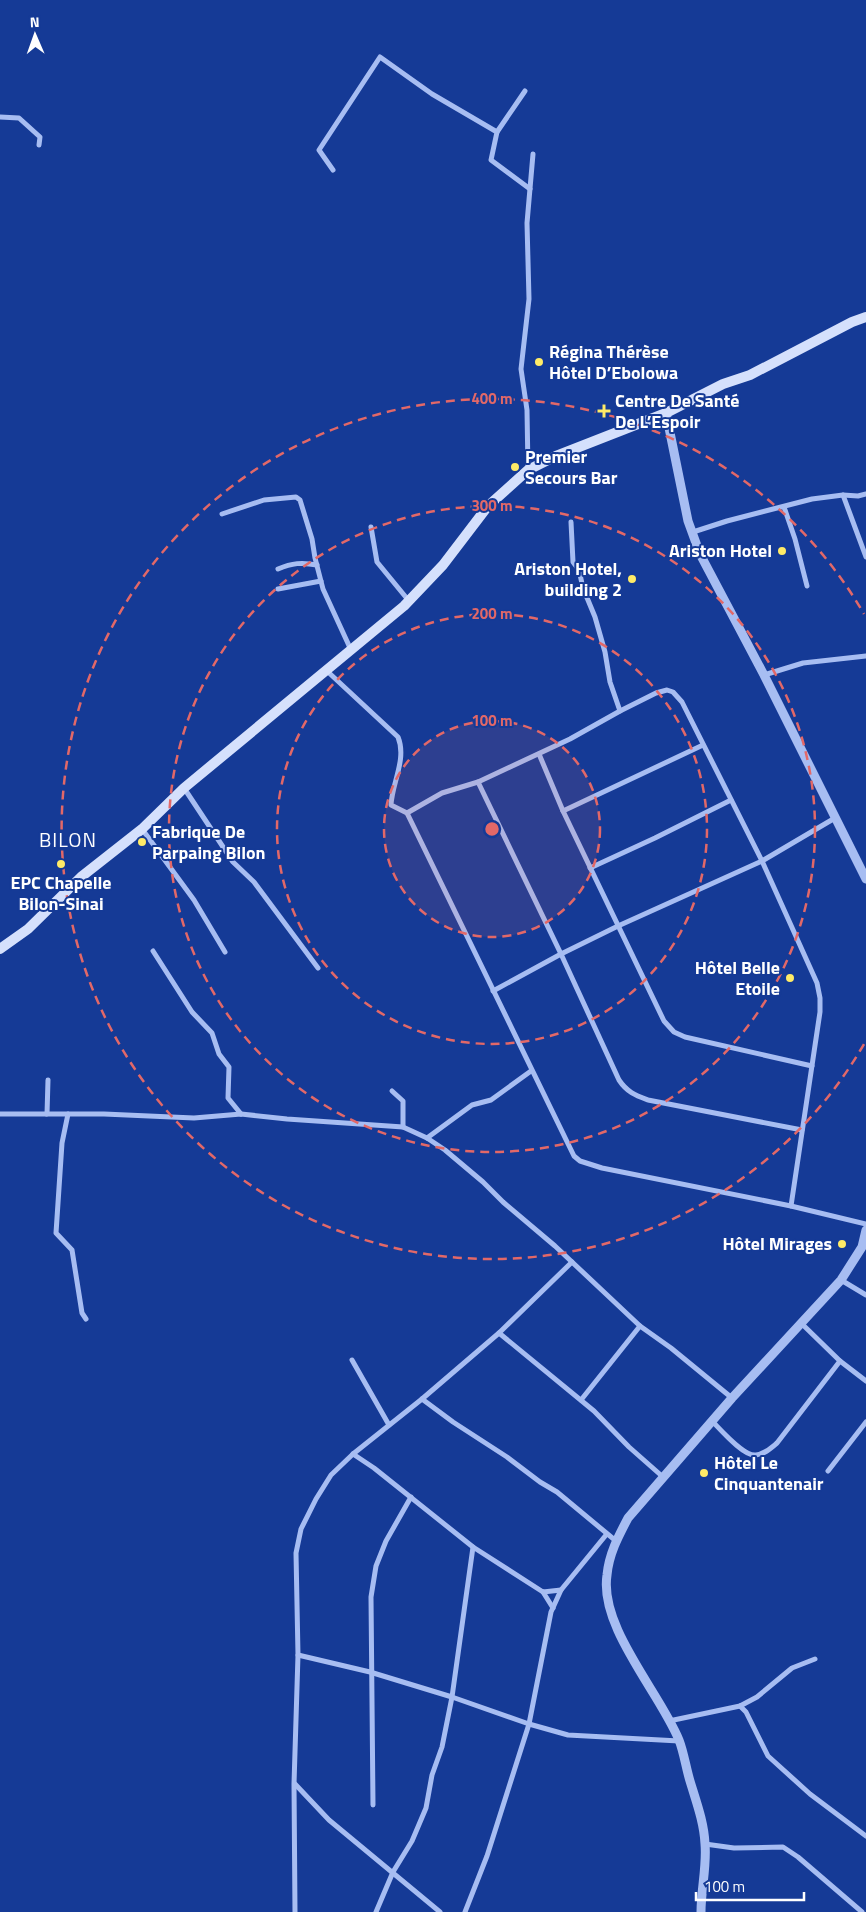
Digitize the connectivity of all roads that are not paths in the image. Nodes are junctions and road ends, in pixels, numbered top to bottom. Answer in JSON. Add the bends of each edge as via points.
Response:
{"nodes":[{"id":1,"x":525,"y":90,"type":"dead end"},
{"id":2,"x":0,"y":117,"type":"edge"},
{"id":3,"x":497,"y":132,"type":"junction"},
{"id":4,"x":39,"y":145,"type":"dead end"},
{"id":5,"x":533,"y":154,"type":"dead end"},
{"id":6,"x":332,"y":170,"type":"dead end"},
{"id":7,"x":530,"y":188,"type":"junction"},
{"id":8,"x":866,"y":317,"type":"edge"},
{"id":9,"x":666,"y":413,"type":"junction"},
{"id":10,"x":528,"y":470,"type":"junction"},
{"id":11,"x":866,"y":494,"type":"edge"},
{"id":12,"x":843,"y":495,"type":"junction"},
{"id":13,"x":784,"y":507,"type":"junction"},
{"id":14,"x":222,"y":514,"type":"dead end"},
{"id":15,"x":571,"y":522,"type":"dead end"},
{"id":16,"x":371,"y":527,"type":"dead end"},
{"id":17,"x":692,"y":532,"type":"junction"},
{"id":18,"x":866,"y":557,"type":"edge"},
{"id":19,"x":316,"y":565,"type":"junction"},
{"id":20,"x":278,"y":569,"type":"dead end"},
{"id":21,"x":321,"y":581,"type":"junction"},
{"id":22,"x":806,"y":586,"type":"dead end"},
{"id":23,"x":278,"y":589,"type":"dead end"},
{"id":24,"x":409,"y":601,"type":"junction"},
{"id":25,"x":351,"y":650,"type":"junction"},
{"id":26,"x":866,"y":656,"type":"edge"},
{"id":27,"x":326,"y":671,"type":"junction"},
{"id":28,"x":764,"y":675,"type":"junction"},
{"id":29,"x":620,"y":711,"type":"junction"},
{"id":30,"x":703,"y":744,"type":"junction"},
{"id":31,"x":539,"y":754,"type":"junction"},
{"id":32,"x":478,"y":782,"type":"junction"},
{"id":33,"x":184,"y":788,"type":"junction"},
{"id":34,"x":731,"y":800,"type":"junction"},
{"id":35,"x":562,"y":811,"type":"junction"},
{"id":36,"x":407,"y":813,"type":"junction"},
{"id":37,"x":835,"y":818,"type":"junction"},
{"id":38,"x":142,"y":829,"type":"junction"},
{"id":39,"x":762,"y":861,"type":"junction"},
{"id":40,"x":590,"y":868,"type":"junction"},
{"id":41,"x":866,"y":880,"type":"edge"},
{"id":42,"x":618,"y":926,"type":"junction"},
{"id":43,"x":0,"y":949,"type":"edge"},
{"id":44,"x":153,"y":951,"type":"dead end"},
{"id":45,"x":225,"y":952,"type":"dead end"},
{"id":46,"x":561,"y":954,"type":"junction"},
{"id":47,"x":318,"y":968,"type":"dead end"},
{"id":48,"x":492,"y":992,"type":"junction"},
{"id":49,"x":812,"y":1066,"type":"junction"},
{"id":50,"x":531,"y":1071,"type":"junction"},
{"id":51,"x":48,"y":1080,"type":"dead end"},
{"id":52,"x":392,"y":1091,"type":"dead end"},
{"id":53,"x":0,"y":1114,"type":"edge"},
{"id":54,"x":47,"y":1114,"type":"junction"},
{"id":55,"x":68,"y":1114,"type":"junction"},
{"id":56,"x":241,"y":1114,"type":"junction"},
{"id":57,"x":403,"y":1127,"type":"junction"},
{"id":58,"x":802,"y":1130,"type":"junction"},
{"id":59,"x":427,"y":1138,"type":"junction"},
{"id":60,"x":791,"y":1206,"type":"junction"},
{"id":61,"x":866,"y":1224,"type":"edge"},
{"id":62,"x":866,"y":1230,"type":"edge"},
{"id":63,"x":572,"y":1262,"type":"junction"},
{"id":64,"x":841,"y":1280,"type":"junction"},
{"id":65,"x":866,"y":1295,"type":"edge"},
{"id":66,"x":86,"y":1319,"type":"dead end"},
{"id":67,"x":800,"y":1323,"type":"junction"},
{"id":68,"x":640,"y":1326,"type":"junction"},
{"id":69,"x":499,"y":1333,"type":"junction"},
{"id":70,"x":352,"y":1360,"type":"dead end"},
{"id":71,"x":840,"y":1361,"type":"junction"},
{"id":72,"x":866,"y":1381,"type":"edge"},
{"id":73,"x":732,"y":1398,"type":"junction"},
{"id":74,"x":422,"y":1399,"type":"junction"},
{"id":75,"x":582,"y":1400,"type":"junction"},
{"id":76,"x":712,"y":1421,"type":"junction"},
{"id":77,"x":866,"y":1422,"type":"edge"},
{"id":78,"x":389,"y":1425,"type":"junction"},
{"id":79,"x":353,"y":1454,"type":"junction"},
{"id":80,"x":828,"y":1471,"type":"dead end"},
{"id":81,"x":663,"y":1476,"type":"junction"},
{"id":82,"x":411,"y":1497,"type":"junction"},
{"id":83,"x":606,"y":1535,"type":"junction"},
{"id":84,"x":616,"y":1542,"type":"junction"},
{"id":85,"x":473,"y":1547,"type":"junction"},
{"id":86,"x":561,"y":1590,"type":"junction"},
{"id":87,"x":543,"y":1592,"type":"junction"},
{"id":88,"x":553,"y":1608,"type":"junction"},
{"id":89,"x":298,"y":1656,"type":"junction"},
{"id":90,"x":814,"y":1659,"type":"dead end"},
{"id":91,"x":370,"y":1672,"type":"junction"},
{"id":92,"x":452,"y":1697,"type":"junction"},
{"id":93,"x":740,"y":1706,"type":"junction"},
{"id":94,"x":669,"y":1721,"type":"junction"},
{"id":95,"x":529,"y":1724,"type":"junction"},
{"id":96,"x":679,"y":1741,"type":"junction"},
{"id":97,"x":294,"y":1784,"type":"junction"},
{"id":98,"x":373,"y":1805,"type":"dead end"},
{"id":99,"x":866,"y":1836,"type":"edge"},
{"id":100,"x":705,"y":1844,"type":"junction"},
{"id":101,"x":393,"y":1872,"type":"junction"},
{"id":102,"x":295,"y":1912,"type":"edge"},
{"id":103,"x":376,"y":1912,"type":"edge"},
{"id":104,"x":440,"y":1912,"type":"edge"},
{"id":105,"x":465,"y":1912,"type":"edge"},
{"id":106,"x":701,"y":1912,"type":"edge"},
{"id":107,"x":862,"y":1912,"type":"edge"}],
"edges":[{"from":1,"to":3,"type":"street"},
{"from":2,"to":4,"type":"street","via":[[19,118],[40,137]]},
{"from":3,"to":6,"type":"street","via":[[432,94],[380,57],[319,150]]},
{"from":3,"to":7,"type":"street","via":[[491,160]]},
{"from":5,"to":7,"type":"street"},
{"from":7,"to":10,"type":"street","via":[[528,299],[521,369],[527,410]]},
{"from":8,"to":9,"type":"main road"},
{"from":9,"to":10,"type":"main road"},
{"from":9,"to":17,"type":"street"},
{"from":10,"to":24,"type":"main road","via":[[488,506],[443,565]]},
{"from":11,"to":12,"type":"street"},
{"from":12,"to":13,"type":"street"},
{"from":12,"to":18,"type":"street"},
{"from":13,"to":17,"type":"street"},
{"from":13,"to":22,"type":"street"},
{"from":14,"to":19,"type":"street","via":[[264,500],[296,497],[300,500],[312,539]]},
{"from":15,"to":29,"type":"street","via":[[573,562],[579,570],[582,588],[595,617]]},
{"from":16,"to":24,"type":"street","via":[[377,562]]},
{"from":17,"to":28,"type":"street","via":[[700,554]]},
{"from":19,"to":20,"type":"street","via":[[303,562]]},
{"from":19,"to":21,"type":"street"},
{"from":21,"to":23,"type":"street"},
{"from":21,"to":25,"type":"street"},
{"from":24,"to":25,"type":"main road"},
{"from":25,"to":27,"type":"main road"},
{"from":26,"to":28,"type":"street","via":[[803,663]]},
{"from":27,"to":33,"type":"main road"},
{"from":27,"to":36,"type":"street","via":[[398,737],[400,766],[391,805]]},
{"from":28,"to":37,"type":"street"},
{"from":29,"to":30,"type":"street","via":[[656,693],[674,692]]},
{"from":29,"to":31,"type":"street"},
{"from":30,"to":34,"type":"street"},
{"from":30,"to":35,"type":"street"},
{"from":31,"to":32,"type":"street"},
{"from":31,"to":35,"type":"street"},
{"from":32,"to":36,"type":"street","via":[[442,794]]},
{"from":32,"to":46,"type":"street"},
{"from":33,"to":38,"type":"main road"},
{"from":33,"to":47,"type":"street","via":[[233,862],[254,882]]},
{"from":34,"to":39,"type":"street"},
{"from":34,"to":40,"type":"street"},
{"from":35,"to":40,"type":"street"},
{"from":36,"to":48,"type":"street"},
{"from":37,"to":39,"type":"street"},
{"from":37,"to":41,"type":"street"},
{"from":38,"to":43,"type":"main road","via":[[81,877],[28,929]]},
{"from":38,"to":45,"type":"street","via":[[194,900]]},
{"from":39,"to":42,"type":"street"},
{"from":39,"to":49,"type":"street","via":[[817,983],[820,1012]]},
{"from":40,"to":42,"type":"street"},
{"from":42,"to":46,"type":"street"},
{"from":42,"to":49,"type":"street","via":[[664,1021],[674,1032]]},
{"from":44,"to":56,"type":"street","via":[[192,1012],[212,1033],[219,1054],[229,1067],[228,1098]]},
{"from":46,"to":48,"type":"street"},
{"from":46,"to":58,"type":"street","via":[[625,1089],[648,1100]]},
{"from":48,"to":50,"type":"street"},
{"from":49,"to":58,"type":"street"},
{"from":50,"to":59,"type":"street","via":[[491,1100],[472,1105]]},
{"from":50,"to":60,"type":"street","via":[[567,1144],[580,1161]]},
{"from":51,"to":54,"type":"street"},
{"from":52,"to":57,"type":"street","via":[[403,1101]]},
{"from":53,"to":54,"type":"street"},
{"from":54,"to":55,"type":"street"},
{"from":55,"to":56,"type":"street","via":[[194,1118]]},
{"from":55,"to":66,"type":"street","via":[[62,1143],[56,1232],[72,1250],[82,1313]]},
{"from":56,"to":57,"type":"street"},
{"from":57,"to":59,"type":"street"},
{"from":58,"to":60,"type":"street"},
{"from":59,"to":63,"type":"street","via":[[445,1150]]},
{"from":60,"to":61,"type":"street"},
{"from":62,"to":64,"type":"street","via":[[862,1247]]},
{"from":63,"to":68,"type":"street"},
{"from":63,"to":69,"type":"street"},
{"from":64,"to":65,"type":"street"},
{"from":64,"to":67,"type":"street"},
{"from":67,"to":71,"type":"street"},
{"from":67,"to":73,"type":"street"},
{"from":68,"to":73,"type":"street"},
{"from":68,"to":75,"type":"street"},
{"from":69,"to":74,"type":"street"},
{"from":69,"to":75,"type":"street"},
{"from":70,"to":78,"type":"street"},
{"from":71,"to":72,"type":"street"},
{"from":71,"to":76,"type":"street","via":[[777,1443],[764,1453],[756,1456],[747,1454]]},
{"from":73,"to":76,"type":"street"},
{"from":74,"to":78,"type":"street"},
{"from":74,"to":83,"type":"street","via":[[557,1492]]},
{"from":75,"to":81,"type":"street","via":[[629,1448]]},
{"from":76,"to":81,"type":"street"},
{"from":77,"to":80,"type":"street"},
{"from":78,"to":79,"type":"street"},
{"from":79,"to":82,"type":"street"},
{"from":79,"to":89,"type":"street","via":[[331,1475],[301,1529],[296,1553]]},
{"from":81,"to":84,"type":"street","via":[[628,1518]]},
{"from":82,"to":85,"type":"street"},
{"from":82,"to":91,"type":"street","via":[[376,1566],[371,1598]]},
{"from":83,"to":84,"type":"street"},
{"from":83,"to":86,"type":"street"},
{"from":84,"to":94,"type":"street","via":[[606,1576],[609,1602],[620,1636]]},
{"from":85,"to":87,"type":"street"},
{"from":85,"to":92,"type":"street"},
{"from":86,"to":87,"type":"street"},
{"from":86,"to":88,"type":"street"},
{"from":87,"to":88,"type":"street"},
{"from":88,"to":95,"type":"street"},
{"from":89,"to":91,"type":"street"},
{"from":89,"to":97,"type":"street"},
{"from":90,"to":93,"type":"street","via":[[792,1668],[757,1697]]},
{"from":91,"to":92,"type":"street"},
{"from":91,"to":98,"type":"street"},
{"from":92,"to":95,"type":"street"},
{"from":92,"to":101,"type":"street","via":[[426,1808],[412,1841]]},
{"from":93,"to":94,"type":"street"},
{"from":93,"to":99,"type":"street","via":[[768,1756],[810,1794]]},
{"from":94,"to":96,"type":"street"},
{"from":95,"to":96,"type":"street","via":[[568,1735]]},
{"from":95,"to":105,"type":"street","via":[[487,1856]]},
{"from":96,"to":100,"type":"street"},
{"from":97,"to":101,"type":"street","via":[[330,1820]]},
{"from":97,"to":102,"type":"street"},
{"from":100,"to":106,"type":"street"},
{"from":100,"to":107,"type":"street","via":[[734,1848],[783,1848]]},
{"from":101,"to":103,"type":"street"},
{"from":101,"to":104,"type":"street"}]}
